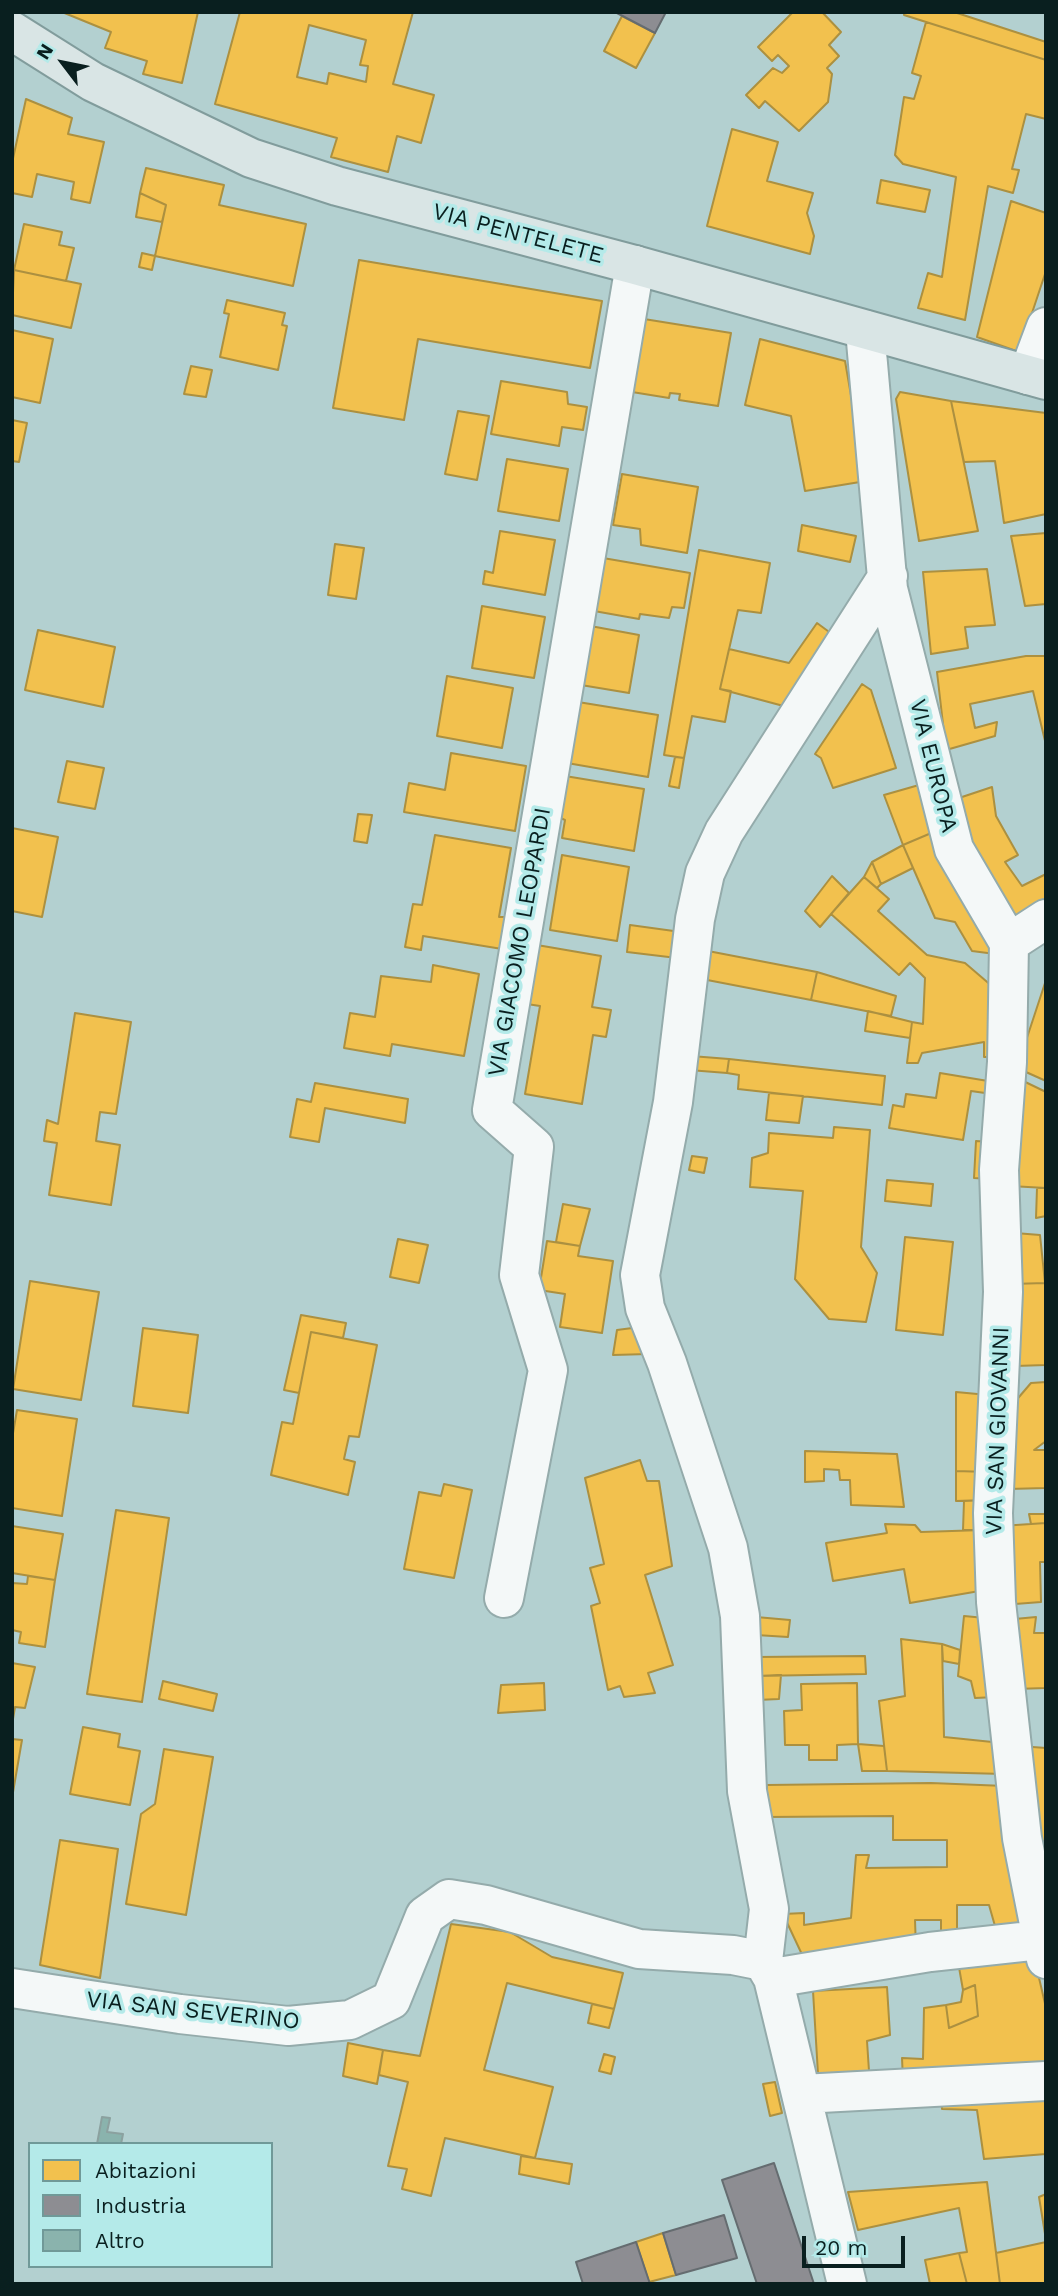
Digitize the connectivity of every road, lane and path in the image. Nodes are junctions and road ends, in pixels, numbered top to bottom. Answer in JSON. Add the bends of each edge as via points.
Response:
{"nodes":[{"id":1,"x":12,"y":31,"type":"edge"},
{"id":2,"x":635,"y":265,"type":"junction"},
{"id":3,"x":1046,"y":327,"type":"edge"},
{"id":4,"x":865,"y":330,"type":"junction"},
{"id":5,"x":1037,"y":378,"type":"edge"},
{"id":6,"x":888,"y":576,"type":"junction"},
{"id":7,"x":1046,"y":919,"type":"edge"},
{"id":8,"x":1009,"y":943,"type":"junction"},
{"id":9,"x":504,"y":1598,"type":"dead end"},
{"id":10,"x":1043,"y":1950,"type":"edge"},
{"id":11,"x":768,"y":1969,"type":"junction"},
{"id":12,"x":12,"y":1988,"type":"edge"},
{"id":13,"x":1046,"y":2081,"type":"edge"},
{"id":14,"x":802,"y":2094,"type":"junction"},
{"id":15,"x":847,"y":2284,"type":"edge"}],
"edges":[{"from":1,"to":2,"type":"main road","name":"VIA PENTELETE","via":[[93,82],[251,158],[337,186]]},
{"from":2,"to":4,"type":"main road","name":"VIA PENTELETE"},
{"from":2,"to":9,"type":"street","name":"VIA GIACOMO LEOPARDI","via":[[492,1110],[534,1147],[520,1275],[548,1370]]},
{"from":3,"to":5,"type":"street"},
{"from":4,"to":5,"type":"main road","name":"VIA PENTELETE"},
{"from":4,"to":6,"type":"street","name":"VIA EUROPA"},
{"from":6,"to":8,"type":"street","name":"VIA EUROPA","via":[[954,849]]},
{"from":6,"to":11,"type":"street","via":[[724,832],[705,873],[695,919],[673,1102],[640,1275],[645,1308],[729,1548],[740,1616],[747,1791],[769,1909]]},
{"from":7,"to":8,"type":"street"},
{"from":8,"to":10,"type":"street","name":"VIA SAN GIOVANNI","via":[[999,1170],[1003,1292],[993,1525],[997,1616],[1022,1838]]},
{"from":10,"to":11,"type":"street","via":[[930,1952]]},
{"from":11,"to":12,"type":"street","name":"VIA SAN SEVERINO","via":[[733,1955],[639,1949],[486,1905],[449,1899],[425,1916],[391,2000],[350,2020],[289,2026]]},
{"from":11,"to":14,"type":"street"},
{"from":13,"to":14,"type":"street"},
{"from":14,"to":15,"type":"street"}]}
